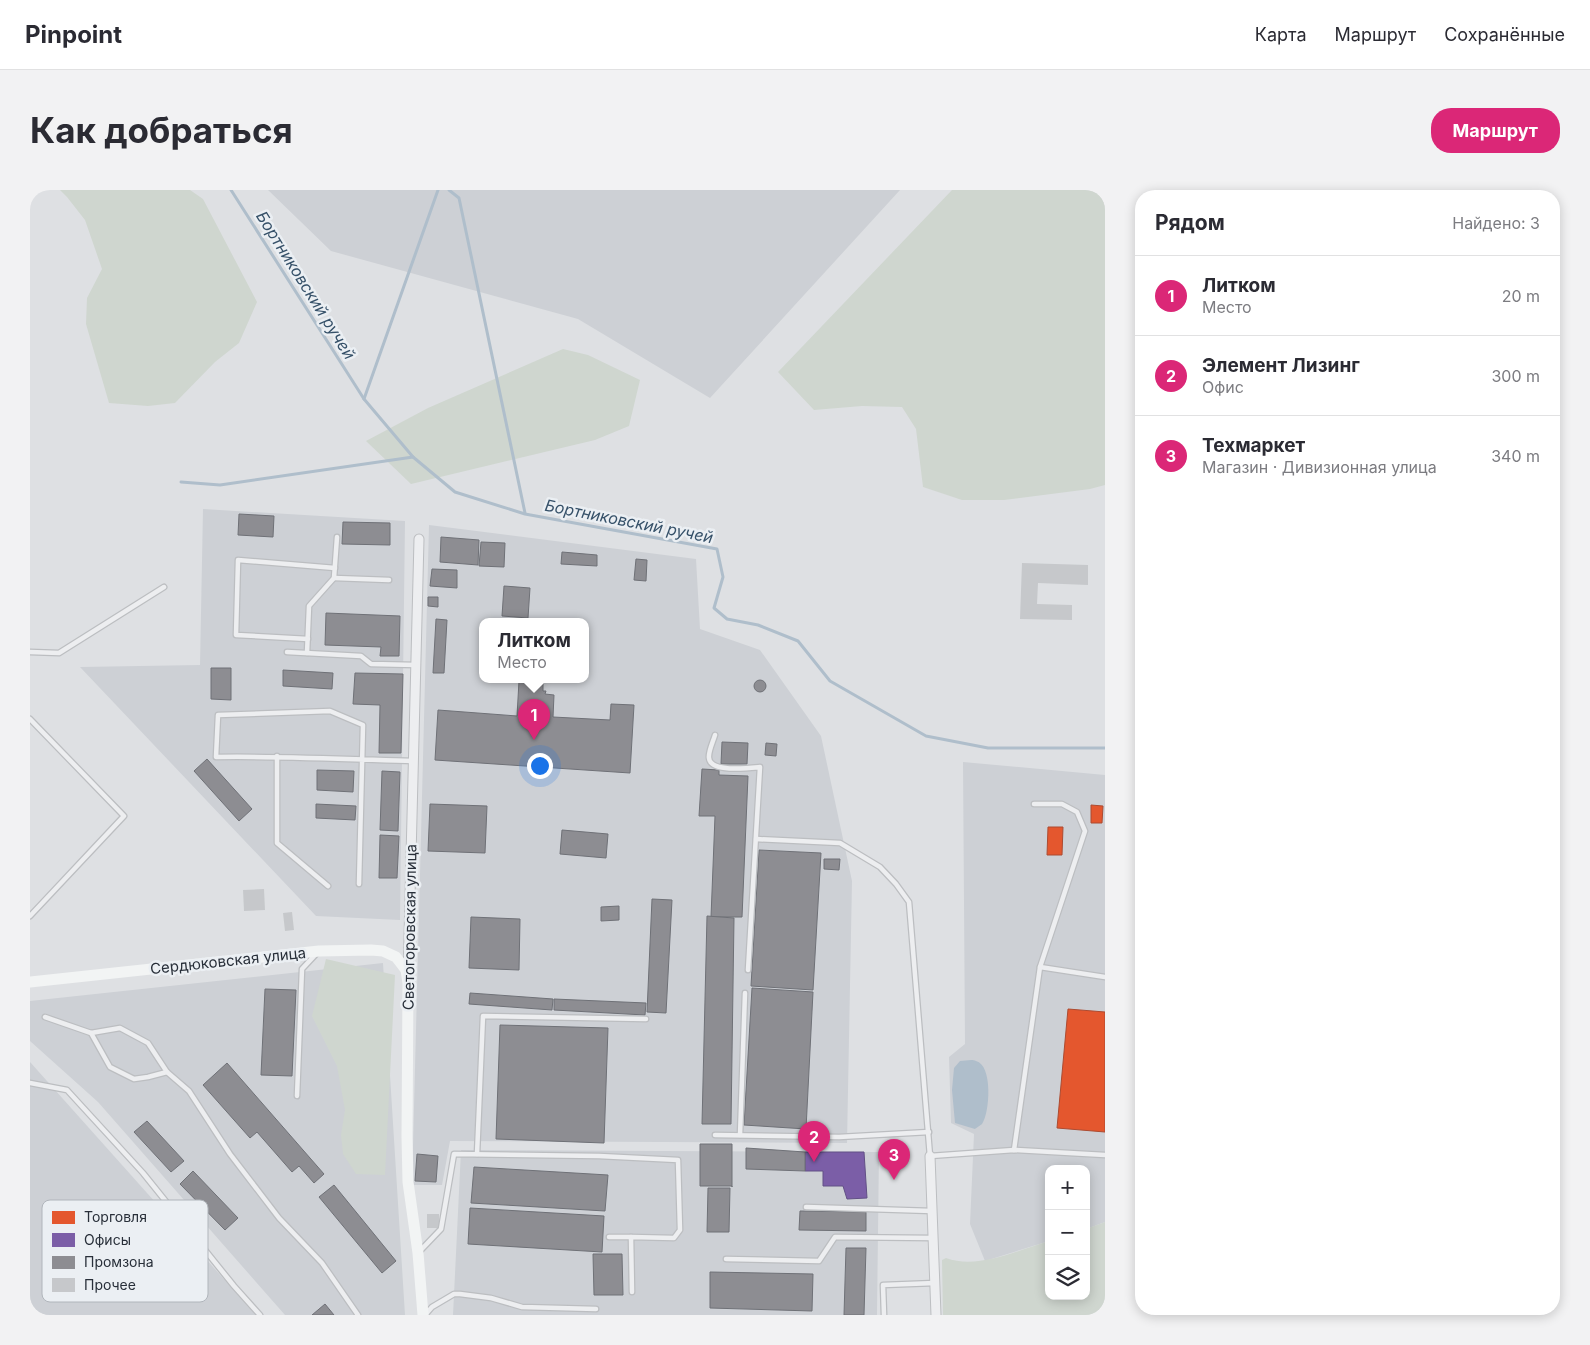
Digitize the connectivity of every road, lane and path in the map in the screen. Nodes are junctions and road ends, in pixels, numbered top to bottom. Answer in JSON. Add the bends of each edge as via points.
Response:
{"nodes":[{"id":1,"x":337,"y":537,"type":"dead end"},
{"id":2,"x":420,"y":539,"type":"dead end"},
{"id":3,"x":335,"y":568,"type":"junction"},
{"id":4,"x":334,"y":578,"type":"junction"},
{"id":5,"x":388,"y":580,"type":"dead end"},
{"id":6,"x":164,"y":587,"type":"dead end"},
{"id":7,"x":308,"y":640,"type":"junction"},
{"id":8,"x":30,"y":652,"type":"edge"},
{"id":9,"x":287,"y":652,"type":"dead end"},
{"id":10,"x":307,"y":653,"type":"junction"},
{"id":11,"x":416,"y":665,"type":"junction"},
{"id":12,"x":30,"y":719,"type":"edge"},
{"id":13,"x":715,"y":735,"type":"dead end"},
{"id":14,"x":277,"y":756,"type":"junction"},
{"id":15,"x":362,"y":759,"type":"junction"},
{"id":16,"x":413,"y":761,"type":"junction"},
{"id":17,"x":1034,"y":804,"type":"dead end"},
{"id":18,"x":756,"y":839,"type":"junction"},
{"id":19,"x":359,"y":884,"type":"dead end"},
{"id":20,"x":328,"y":886,"type":"dead end"},
{"id":21,"x":30,"y":916,"type":"edge"},
{"id":22,"x":319,"y":952,"type":"junction"},
{"id":23,"x":1040,"y":967,"type":"junction"},
{"id":24,"x":748,"y":970,"type":"dead end"},
{"id":25,"x":1105,"y":977,"type":"edge"},
{"id":26,"x":30,"y":982,"type":"edge"},
{"id":27,"x":408,"y":983,"type":"junction"},
{"id":28,"x":745,"y":993,"type":"dead end"},
{"id":29,"x":45,"y":1017,"type":"dead end"},
{"id":30,"x":646,"y":1019,"type":"dead end"},
{"id":31,"x":91,"y":1033,"type":"junction"},
{"id":32,"x":167,"y":1072,"type":"junction"},
{"id":33,"x":30,"y":1083,"type":"edge"},
{"id":34,"x":298,"y":1096,"type":"dead end"},
{"id":35,"x":929,"y":1132,"type":"junction"},
{"id":36,"x":715,"y":1135,"type":"dead end"},
{"id":37,"x":740,"y":1135,"type":"junction"},
{"id":38,"x":1014,"y":1150,"type":"junction"},
{"id":39,"x":477,"y":1154,"type":"junction"},
{"id":40,"x":1105,"y":1155,"type":"edge"},
{"id":41,"x":930,"y":1156,"type":"junction"},
{"id":42,"x":165,"y":1200,"type":"edge"},
{"id":43,"x":806,"y":1207,"type":"dead end"},
{"id":44,"x":932,"y":1211,"type":"junction"},
{"id":45,"x":609,"y":1237,"type":"dead end"},
{"id":46,"x":631,"y":1237,"type":"junction"},
{"id":47,"x":933,"y":1238,"type":"junction"},
{"id":48,"x":418,"y":1253,"type":"junction"},
{"id":49,"x":208,"y":1254,"type":"edge"},
{"id":50,"x":726,"y":1259,"type":"dead end"},
{"id":51,"x":935,"y":1283,"type":"junction"},
{"id":52,"x":632,"y":1292,"type":"dead end"},
{"id":53,"x":596,"y":1309,"type":"dead end"},
{"id":54,"x":260,"y":1315,"type":"edge"},
{"id":55,"x":358,"y":1315,"type":"edge"},
{"id":56,"x":424,"y":1315,"type":"edge"},
{"id":57,"x":884,"y":1315,"type":"edge"},
{"id":58,"x":936,"y":1315,"type":"edge"}],
"edges":[{"from":1,"to":3,"type":"lane"},
{"from":2,"to":11,"type":"street","name":"Светогоровская улица"},
{"from":3,"to":4,"type":"lane"},
{"from":3,"to":7,"type":"lane","via":[[238,560],[236,635]]},
{"from":4,"to":5,"type":"lane"},
{"from":4,"to":7,"type":"lane","via":[[309,606]]},
{"from":6,"to":8,"type":"lane","via":[[58,653]]},
{"from":7,"to":10,"type":"lane"},
{"from":9,"to":10,"type":"lane"},
{"from":10,"to":11,"type":"lane","via":[[361,656],[371,664]]},
{"from":11,"to":16,"type":"street","name":"Светогоровская улица"},
{"from":12,"to":21,"type":"lane","via":[[124,816]]},
{"from":13,"to":18,"type":"lane","via":[[708,758],[710,763],[720,768],[760,767]]},
{"from":14,"to":15,"type":"lane"},
{"from":14,"to":15,"type":"lane","via":[[216,757],[218,715],[330,711],[363,725]]},
{"from":14,"to":20,"type":"lane","via":[[277,843]]},
{"from":15,"to":16,"type":"lane"},
{"from":15,"to":19,"type":"lane"},
{"from":16,"to":27,"type":"street","name":"Светогоровская улица"},
{"from":17,"to":23,"type":"lane","via":[[1062,804],[1077,812],[1085,831]]},
{"from":18,"to":24,"type":"lane"},
{"from":18,"to":35,"type":"lane","via":[[840,843],[880,867],[909,902]]},
{"from":22,"to":26,"type":"street","name":"Сердюковская улица"},
{"from":22,"to":27,"type":"street","name":"Сердюковская улица","via":[[383,951],[402,964]]},
{"from":22,"to":34,"type":"lane","via":[[302,969]]},
{"from":23,"to":25,"type":"lane"},
{"from":23,"to":38,"type":"lane"},
{"from":27,"to":48,"type":"street","name":"Светогоровская улица","via":[[408,1182]]},
{"from":28,"to":37,"type":"lane"},
{"from":29,"to":31,"type":"lane"},
{"from":30,"to":39,"type":"lane","via":[[483,1016]]},
{"from":31,"to":32,"type":"lane","via":[[120,1028],[148,1043]]},
{"from":31,"to":32,"type":"lane","via":[[110,1067],[134,1079]]},
{"from":32,"to":55,"type":"lane","via":[[189,1090],[235,1161],[279,1218],[322,1262]]},
{"from":33,"to":42,"type":"lane","via":[[68,1090]]},
{"from":35,"to":37,"type":"lane","via":[[840,1136]]},
{"from":35,"to":41,"type":"lane"},
{"from":36,"to":37,"type":"lane"},
{"from":38,"to":40,"type":"lane"},
{"from":38,"to":41,"type":"lane"},
{"from":39,"to":46,"type":"lane","via":[[678,1160],[680,1230],[674,1238]]},
{"from":39,"to":48,"type":"lane","via":[[454,1154],[442,1229]]},
{"from":41,"to":44,"type":"street"},
{"from":43,"to":44,"type":"lane"},
{"from":44,"to":47,"type":"street"},
{"from":45,"to":46,"type":"lane"},
{"from":46,"to":52,"type":"lane"},
{"from":47,"to":50,"type":"lane","via":[[834,1237],[819,1261]]},
{"from":47,"to":51,"type":"street"},
{"from":48,"to":56,"type":"street","name":"Светогоровская улица"},
{"from":49,"to":54,"type":"lane"},
{"from":51,"to":57,"type":"lane","via":[[883,1285]]},
{"from":51,"to":58,"type":"street"},
{"from":53,"to":56,"type":"lane","via":[[522,1306],[454,1294]]}]}
